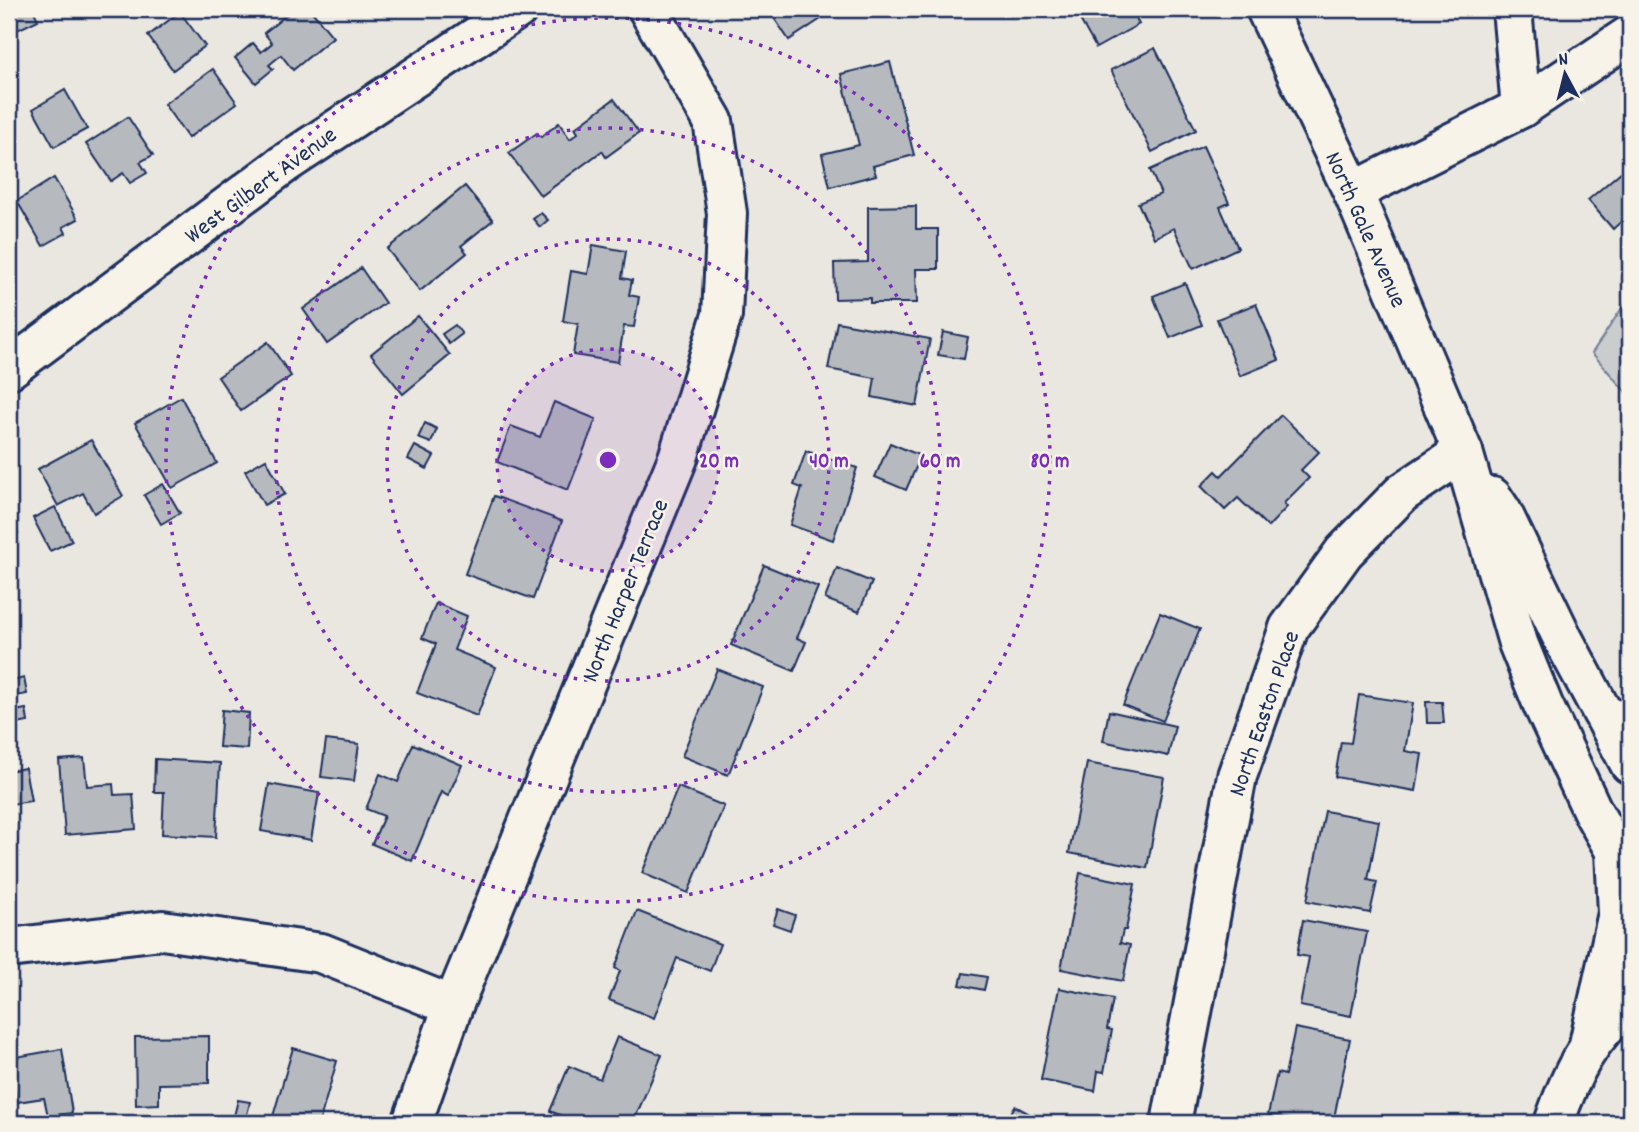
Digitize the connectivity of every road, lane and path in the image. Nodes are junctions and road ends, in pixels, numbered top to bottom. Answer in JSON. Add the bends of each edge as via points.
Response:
{"nodes":[{"id":1,"x":517,"y":9,"type":"edge"},
{"id":2,"x":648,"y":9,"type":"edge"},
{"id":3,"x":1266,"y":9,"type":"edge"},
{"id":4,"x":1513,"y":9,"type":"edge"},
{"id":5,"x":1630,"y":35,"type":"edge"},
{"id":6,"x":1521,"y":108,"type":"junction"},
{"id":7,"x":1353,"y":192,"type":"junction"},
{"id":8,"x":9,"y":369,"type":"edge"},
{"id":9,"x":1463,"y":452,"type":"junction"},
{"id":10,"x":1616,"y":721,"type":"edge"},
{"id":11,"x":1630,"y":764,"type":"edge"},
{"id":12,"x":1623,"y":864,"type":"edge"},
{"id":13,"x":9,"y":948,"type":"edge"},
{"id":14,"x":1630,"y":1004,"type":"edge"},
{"id":15,"x":453,"y":1006,"type":"junction"},
{"id":16,"x":1589,"y":1044,"type":"junction"},
{"id":17,"x":412,"y":1123,"type":"edge"},
{"id":18,"x":1171,"y":1123,"type":"edge"},
{"id":19,"x":1553,"y":1123,"type":"edge"}],
"edges":[{"from":1,"to":8,"type":"main road","name":"West Gilbert Avenue","via":[[284,164]]},
{"from":2,"to":15,"type":"main road","name":"North Harper Terrace","via":[[713,121],[727,213],[722,315],[678,458]]},
{"from":3,"to":7,"type":"main road","name":"North Gale Avenue"},
{"from":4,"to":6,"type":"main road"},
{"from":5,"to":6,"type":"main road"},
{"from":6,"to":7,"type":"main road"},
{"from":7,"to":9,"type":"main road","name":"North Gale Avenue"},
{"from":9,"to":10,"type":"main road","name":"North Gale Avenue","via":[[1502,512],[1563,639]]},
{"from":9,"to":12,"type":"main road","name":"North Gale Avenue","via":[[1518,643],[1577,778]]},
{"from":9,"to":18,"type":"main road","name":"North Easton Place","via":[[1402,493],[1373,522],[1344,552],[1289,628],[1237,776]]},
{"from":10,"to":11,"type":"main road","name":"North Gale Avenue"},
{"from":12,"to":16,"type":"main road","via":[[1618,913]]},
{"from":13,"to":15,"type":"main road","via":[[162,930],[321,953]]},
{"from":14,"to":16,"type":"main road"},
{"from":15,"to":17,"type":"main road","name":"North Harper Terrace"},
{"from":16,"to":19,"type":"main road"}]}
